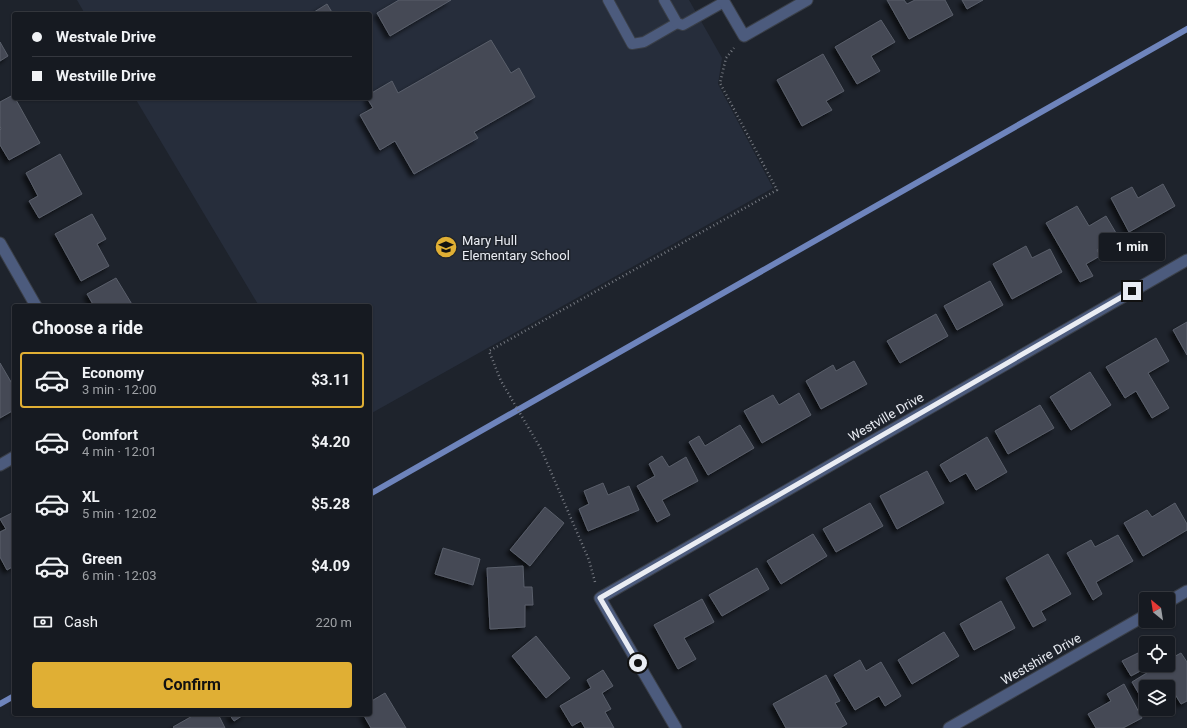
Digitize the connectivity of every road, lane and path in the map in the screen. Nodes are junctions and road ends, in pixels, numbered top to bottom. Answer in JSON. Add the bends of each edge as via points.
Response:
{"nodes":[{"id":1,"x":608,"y":0,"type":"edge"},
{"id":2,"x":664,"y":0,"type":"edge"},
{"id":3,"x":807,"y":0,"type":"edge"},
{"id":4,"x":723,"y":1,"type":"edge"},
{"id":5,"x":677,"y":23,"type":"junction"},
{"id":6,"x":744,"y":36,"type":"junction"},
{"id":7,"x":0,"y":244,"type":"edge"},
{"id":8,"x":1187,"y":260,"type":"edge"},
{"id":9,"x":35,"y":304,"type":"edge"},
{"id":10,"x":12,"y":458,"type":"edge"},
{"id":11,"x":0,"y":465,"type":"edge"},
{"id":12,"x":1187,"y":591,"type":"edge"},
{"id":13,"x":600,"y":598,"type":"junction"},
{"id":14,"x":1175,"y":598,"type":"edge"},
{"id":15,"x":1139,"y":619,"type":"edge"},
{"id":16,"x":676,"y":728,"type":"edge"},
{"id":17,"x":949,"y":728,"type":"edge"}],
"edges":[{"from":1,"to":5,"type":"lane","via":[[632,44],[644,42]]},
{"from":2,"to":5,"type":"lane"},
{"from":3,"to":6,"type":"street"},
{"from":4,"to":5,"type":"lane","via":[[682,25]]},
{"from":4,"to":6,"type":"street"},
{"from":6,"to":13,"type":"path","via":[[726,58],[720,83],[777,190],[489,351],[501,381],[541,449],[589,560]]},
{"from":7,"to":9,"type":"street"},
{"from":8,"to":13,"type":"street","name":"Westville Drive"},
{"from":10,"to":11,"type":"street"},
{"from":12,"to":14,"type":"street"},
{"from":13,"to":16,"type":"street"},
{"from":15,"to":17,"type":"street","name":"Westshire Drive"}]}
